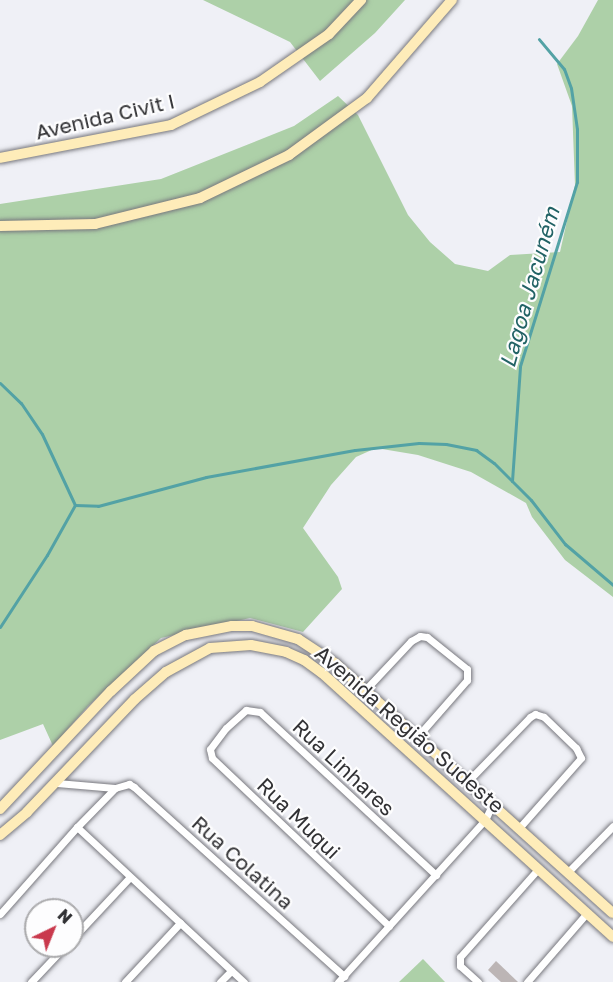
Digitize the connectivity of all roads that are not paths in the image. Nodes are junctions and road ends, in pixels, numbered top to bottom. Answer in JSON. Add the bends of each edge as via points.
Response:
{"nodes":[{"id":1,"x":361,"y":0,"type":"edge"},
{"id":2,"x":452,"y":0,"type":"edge"},
{"id":3,"x":0,"y":158,"type":"edge"},
{"id":4,"x":0,"y":226,"type":"edge"},
{"id":5,"x":366,"y":689,"type":"junction"},
{"id":6,"x":226,"y":728,"type":"joint"},
{"id":7,"x":409,"y":728,"type":"junction"},
{"id":8,"x":418,"y":736,"type":"junction"},
{"id":9,"x":397,"y":739,"type":"junction"},
{"id":10,"x":468,"y":780,"type":"junction"},
{"id":11,"x":57,"y":783,"type":"junction"},
{"id":12,"x":115,"y":788,"type":"junction"},
{"id":13,"x":493,"y":803,"type":"junction"},
{"id":14,"x":0,"y":809,"type":"edge"},
{"id":15,"x":485,"y":820,"type":"junction"},
{"id":16,"x":613,"y":826,"type":"edge"},
{"id":17,"x":76,"y":827,"type":"junction"},
{"id":18,"x":520,"y":827,"type":"junction"},
{"id":19,"x":0,"y":835,"type":"edge"},
{"id":20,"x":538,"y":869,"type":"junction"},
{"id":21,"x":568,"y":872,"type":"junction"},
{"id":22,"x":436,"y":875,"type":"junction"},
{"id":23,"x":129,"y":878,"type":"junction"},
{"id":24,"x":587,"y":913,"type":"junction"},
{"id":25,"x":613,"y":913,"type":"edge"},
{"id":26,"x":0,"y":914,"type":"edge"},
{"id":27,"x":180,"y":923,"type":"junction"},
{"id":28,"x":84,"y":926,"type":"edge"},
{"id":29,"x":389,"y":926,"type":"junction"},
{"id":30,"x":613,"y":937,"type":"edge"},
{"id":31,"x":54,"y":958,"type":"edge"},
{"id":32,"x":231,"y":970,"type":"junction"},
{"id":33,"x":344,"y":976,"type":"junction"},
{"id":34,"x":32,"y":982,"type":"edge"},
{"id":35,"x":125,"y":982,"type":"edge"},
{"id":36,"x":220,"y":982,"type":"edge"},
{"id":37,"x":244,"y":982,"type":"edge"},
{"id":38,"x":338,"y":982,"type":"edge"},
{"id":39,"x":477,"y":982,"type":"edge"},
{"id":40,"x":527,"y":982,"type":"edge"}],
"edges":[{"from":1,"to":3,"type":"street","name":"Avenida Civit I","via":[[329,34],[260,82],[171,124]]},
{"from":2,"to":4,"type":"street","via":[[367,98],[289,155],[200,198],[94,225]]},
{"from":5,"to":7,"type":"street","name":"Avenida Região Sudeste"},
{"from":5,"to":8,"type":"street","via":[[416,637],[427,637],[467,669],[468,677]]},
{"from":5,"to":14,"type":"street","name":"Avenida Região Sudeste","via":[[314,648],[272,630],[232,626],[186,635],[138,664]]},
{"from":6,"to":22,"type":"street","name":"Rua Linhares","via":[[246,710],[261,712]]},
{"from":6,"to":29,"type":"street","name":"Rua Muqui","via":[[210,749],[212,758]]},
{"from":7,"to":8,"type":"street","name":"Avenida Região Sudeste"},
{"from":7,"to":9,"type":"street"},
{"from":8,"to":10,"type":"street","name":"Avenida Região Sudeste"},
{"from":9,"to":11,"type":"street","name":"Avenida Região Sudeste","via":[[304,660],[269,648],[228,645],[193,655],[166,672],[135,699]]},
{"from":9,"to":15,"type":"street","name":"Avenida Região Sudeste"},
{"from":10,"to":13,"type":"street","name":"Avenida Região Sudeste"},
{"from":10,"to":18,"type":"street","via":[[532,715],[541,715],[559,731],[576,748],[580,760]]},
{"from":11,"to":12,"type":"street","name":"Rua Colatina"},
{"from":11,"to":19,"type":"street","name":"Avenida Região Sudeste"},
{"from":12,"to":17,"type":"street"},
{"from":12,"to":33,"type":"street","name":"Rua Colatina","via":[[129,784],[141,792]]},
{"from":13,"to":15,"type":"street"},
{"from":13,"to":18,"type":"street","name":"Avenida Região Sudeste"},
{"from":15,"to":20,"type":"street","name":"Avenida Região Sudeste"},
{"from":15,"to":22,"type":"street"},
{"from":16,"to":21,"type":"street"},
{"from":17,"to":23,"type":"street"},
{"from":17,"to":26,"type":"street"},
{"from":18,"to":21,"type":"street","name":"Avenida Região Sudeste"},
{"from":20,"to":24,"type":"street","name":"Avenida Região Sudeste"},
{"from":20,"to":39,"type":"street","via":[[460,957],[460,966]]},
{"from":21,"to":25,"type":"street","name":"Avenida Região Sudeste"},
{"from":22,"to":29,"type":"street"},
{"from":23,"to":27,"type":"street"},
{"from":23,"to":28,"type":"street"},
{"from":24,"to":30,"type":"street","name":"Avenida Região Sudeste"},
{"from":24,"to":40,"type":"street"},
{"from":27,"to":32,"type":"street"},
{"from":27,"to":35,"type":"street"},
{"from":29,"to":33,"type":"street"},
{"from":31,"to":34,"type":"street"},
{"from":32,"to":36,"type":"street"},
{"from":32,"to":37,"type":"street"},
{"from":33,"to":38,"type":"street"}]}
